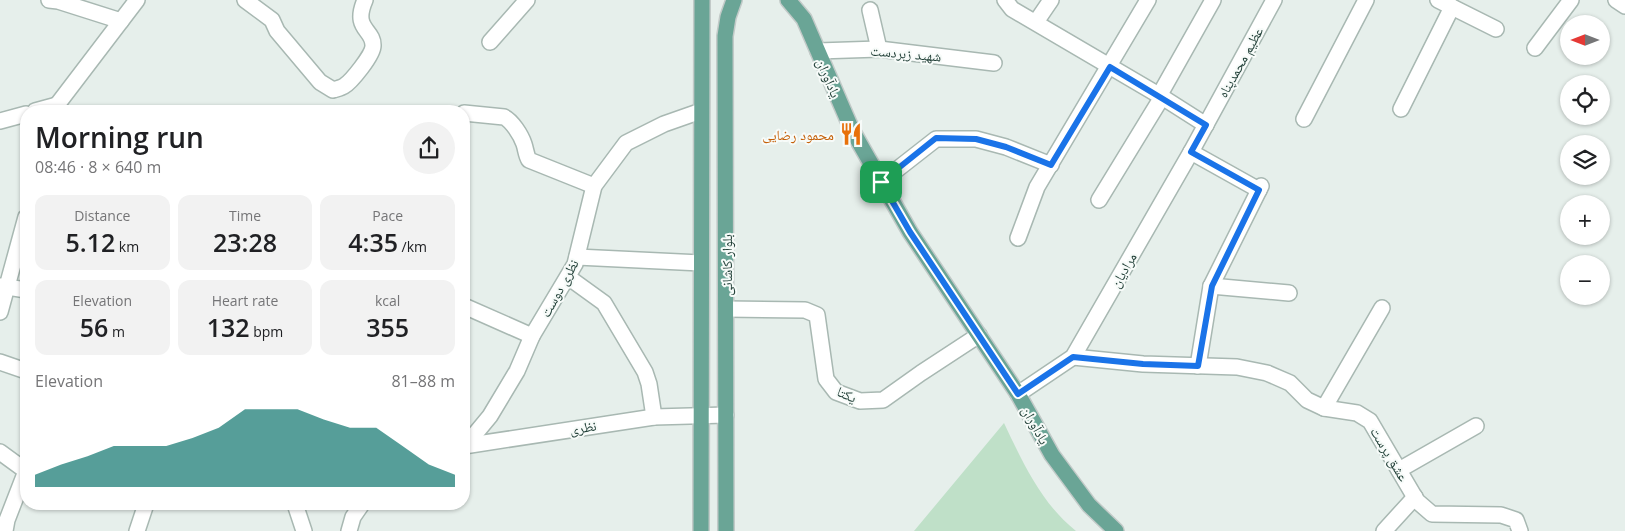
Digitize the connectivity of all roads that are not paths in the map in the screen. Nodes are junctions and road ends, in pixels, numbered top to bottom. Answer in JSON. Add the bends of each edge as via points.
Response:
{"nodes":[{"id":1,"x":49,"y":0,"type":"edge"},
{"id":2,"x":137,"y":0,"type":"edge"},
{"id":3,"x":245,"y":0,"type":"edge"},
{"id":4,"x":364,"y":0,"type":"edge"},
{"id":5,"x":526,"y":0,"type":"edge"},
{"id":6,"x":702,"y":0,"type":"edge"},
{"id":7,"x":734,"y":0,"type":"edge"},
{"id":8,"x":788,"y":0,"type":"edge"},
{"id":9,"x":799,"y":0,"type":"edge"},
{"id":10,"x":1005,"y":0,"type":"edge"},
{"id":11,"x":1052,"y":0,"type":"edge"},
{"id":12,"x":1148,"y":0,"type":"edge"},
{"id":13,"x":1213,"y":0,"type":"edge"},
{"id":14,"x":1274,"y":0,"type":"edge"},
{"id":15,"x":1366,"y":0,"type":"edge"},
{"id":16,"x":1438,"y":0,"type":"edge"},
{"id":17,"x":1571,"y":0,"type":"edge"},
{"id":18,"x":1616,"y":0,"type":"edge"},
{"id":19,"x":1625,"y":6,"type":"edge"},
{"id":20,"x":1452,"y":7,"type":"junction"},
{"id":21,"x":870,"y":10,"type":"dead end"},
{"id":22,"x":804,"y":19,"type":"junction"},
{"id":23,"x":121,"y":21,"type":"junction"},
{"id":24,"x":1036,"y":22,"type":"junction"},
{"id":25,"x":1496,"y":29,"type":"dead end"},
{"id":26,"x":490,"y":42,"type":"dead end"},
{"id":27,"x":1535,"y":48,"type":"dead end"},
{"id":28,"x":879,"y":49,"type":"junction"},
{"id":29,"x":818,"y":51,"type":"junction"},
{"id":30,"x":994,"y":63,"type":"dead end"},
{"id":31,"x":1110,"y":67,"type":"junction"},
{"id":32,"x":1160,"y":96,"type":"junction"},
{"id":33,"x":62,"y":105,"type":"edge"},
{"id":34,"x":1401,"y":109,"type":"dead end"},
{"id":35,"x":701,"y":111,"type":"junction"},
{"id":36,"x":470,"y":114,"type":"edge"},
{"id":37,"x":20,"y":116,"type":"edge"},
{"id":38,"x":1304,"y":119,"type":"dead end"},
{"id":39,"x":0,"y":121,"type":"edge"},
{"id":40,"x":1206,"y":125,"type":"junction"},
{"id":41,"x":1191,"y":152,"type":"junction"},
{"id":42,"x":1051,"y":165,"type":"junction"},
{"id":43,"x":881,"y":182,"type":"junction"},
{"id":44,"x":594,"y":186,"type":"junction"},
{"id":45,"x":1098,"y":200,"type":"dead end"},
{"id":46,"x":20,"y":236,"type":"edge"},
{"id":47,"x":1018,"y":238,"type":"dead end"},
{"id":48,"x":577,"y":257,"type":"junction"},
{"id":49,"x":701,"y":263,"type":"junction"},
{"id":50,"x":568,"y":277,"type":"junction"},
{"id":51,"x":1212,"y":286,"type":"junction"},
{"id":52,"x":4,"y":287,"type":"edge"},
{"id":53,"x":20,"y":289,"type":"edge"},
{"id":54,"x":1288,"y":293,"type":"dead end"},
{"id":55,"x":1382,"y":308,"type":"dead end"},
{"id":56,"x":470,"y":309,"type":"edge"},
{"id":57,"x":726,"y":309,"type":"junction"},
{"id":58,"x":0,"y":312,"type":"edge"},
{"id":59,"x":979,"y":335,"type":"junction"},
{"id":60,"x":532,"y":336,"type":"junction"},
{"id":61,"x":1073,"y":357,"type":"junction"},
{"id":62,"x":0,"y":362,"type":"edge"},
{"id":63,"x":1198,"y":366,"type":"junction"},
{"id":64,"x":20,"y":368,"type":"edge"},
{"id":65,"x":1018,"y":394,"type":"junction"},
{"id":66,"x":1324,"y":408,"type":"junction"},
{"id":67,"x":701,"y":415,"type":"junction"},
{"id":68,"x":726,"y":415,"type":"junction"},
{"id":69,"x":654,"y":417,"type":"junction"},
{"id":70,"x":1476,"y":426,"type":"dead end"},
{"id":71,"x":470,"y":439,"type":"edge"},
{"id":72,"x":470,"y":444,"type":"edge"},
{"id":73,"x":0,"y":452,"type":"edge"},
{"id":74,"x":20,"y":467,"type":"edge"},
{"id":75,"x":1399,"y":470,"type":"junction"},
{"id":76,"x":20,"y":486,"type":"edge"},
{"id":77,"x":1415,"y":497,"type":"junction"},
{"id":78,"x":144,"y":510,"type":"edge"},
{"id":79,"x":297,"y":510,"type":"edge"},
{"id":80,"x":358,"y":510,"type":"edge"},
{"id":81,"x":5,"y":531,"type":"edge"},
{"id":82,"x":137,"y":531,"type":"edge"},
{"id":83,"x":304,"y":531,"type":"edge"},
{"id":84,"x":349,"y":531,"type":"edge"},
{"id":85,"x":702,"y":531,"type":"edge"},
{"id":86,"x":726,"y":531,"type":"edge"},
{"id":87,"x":1116,"y":531,"type":"edge"},
{"id":88,"x":1384,"y":531,"type":"edge"},
{"id":89,"x":1520,"y":531,"type":"edge"}],
"edges":[{"from":1,"to":23,"type":"street"},
{"from":2,"to":23,"type":"street"},
{"from":3,"to":4,"type":"street","via":[[272,20],[277,31],[320,82],[333,90],[345,86],[369,58],[374,46],[362,27],[360,10]]},
{"from":5,"to":26,"type":"street"},
{"from":6,"to":35,"type":"main road","name":"بلوار کاشانی"},
{"from":7,"to":57,"type":"main road","name":"بلوار کاشانی","via":[[725,36]]},
{"from":8,"to":22,"type":"main road","name":"یادآوران"},
{"from":9,"to":22,"type":"main road"},
{"from":10,"to":24,"type":"street","via":[[1012,9]]},
{"from":11,"to":24,"type":"street"},
{"from":12,"to":31,"type":"street"},
{"from":13,"to":32,"type":"street"},
{"from":14,"to":40,"type":"street","name":"عظیم محمدپناه"},
{"from":15,"to":38,"type":"street"},
{"from":16,"to":20,"type":"street"},
{"from":17,"to":27,"type":"street"},
{"from":18,"to":19,"type":"street"},
{"from":20,"to":25,"type":"street"},
{"from":20,"to":34,"type":"street"},
{"from":21,"to":28,"type":"street"},
{"from":22,"to":29,"type":"main road","name":"یادآوران"},
{"from":23,"to":33,"type":"street"},
{"from":24,"to":31,"type":"street"},
{"from":28,"to":29,"type":"street","name":"شهید زبردست"},
{"from":28,"to":30,"type":"street","name":"شهید زبردست"},
{"from":29,"to":43,"type":"main road","name":"یادآوران","via":[[852,130]]},
{"from":31,"to":32,"type":"street"},
{"from":31,"to":42,"type":"street"},
{"from":32,"to":40,"type":"street"},
{"from":32,"to":45,"type":"street"},
{"from":35,"to":44,"type":"street","name":"نظری دوست","via":[[664,124],[626,143]]},
{"from":35,"to":49,"type":"main road","name":"بلوار کاشانی"},
{"from":36,"to":44,"type":"street","via":[[504,117],[524,142],[529,160]]},
{"from":37,"to":39,"type":"street"},
{"from":40,"to":41,"type":"street","name":"مرادیان"},
{"from":41,"to":51,"type":"street","via":[[1260,188]]},
{"from":41,"to":61,"type":"street","name":"مرادیان"},
{"from":42,"to":43,"type":"street","via":[[976,139],[936,138]]},
{"from":42,"to":47,"type":"street","via":[[1037,187]]},
{"from":43,"to":59,"type":"main road","name":"یادآوران","via":[[910,232]]},
{"from":44,"to":48,"type":"street","name":"نظری دوست"},
{"from":46,"to":52,"type":"street"},
{"from":48,"to":49,"type":"street"},
{"from":48,"to":50,"type":"street","name":"نظری دوست"},
{"from":49,"to":67,"type":"main road","name":"بلوار کاشانی"},
{"from":50,"to":60,"type":"street","name":"نظری دوست"},
{"from":50,"to":69,"type":"street","via":[[604,303],[645,372]]},
{"from":51,"to":54,"type":"street"},
{"from":51,"to":63,"type":"street"},
{"from":52,"to":53,"type":"street"},
{"from":52,"to":58,"type":"street"},
{"from":55,"to":66,"type":"street"},
{"from":56,"to":60,"type":"street"},
{"from":57,"to":59,"type":"street","name":"یکتا","via":[[805,310],[817,315],[826,379],[836,392],[860,401],[883,400]]},
{"from":57,"to":68,"type":"main road","name":"بلوار کاشانی"},
{"from":59,"to":65,"type":"main road","name":"یادآوران"},
{"from":60,"to":71,"type":"street","name":"نظری دوست","via":[[517,371],[490,416]]},
{"from":61,"to":63,"type":"street","name":"عشق پرست"},
{"from":61,"to":65,"type":"street","name":"مرادیان"},
{"from":62,"to":64,"type":"street"},
{"from":63,"to":66,"type":"street","name":"عشق پرست","via":[[1237,367],[1267,373],[1290,383],[1307,400]]},
{"from":65,"to":87,"type":"main road","name":"یادآوران","via":[[1052,455],[1089,505]]},
{"from":66,"to":75,"type":"street","name":"عشق پرست","via":[[1357,413],[1370,421]]},
{"from":67,"to":68,"type":"street","name":"نظری"},
{"from":67,"to":69,"type":"street","name":"نظری"},
{"from":67,"to":85,"type":"main road","name":"بلوار کاشانی"},
{"from":68,"to":86,"type":"main road","name":"بلوار کاشانی"},
{"from":69,"to":72,"type":"street","name":"نظری"},
{"from":70,"to":75,"type":"street"},
{"from":73,"to":74,"type":"street"},
{"from":75,"to":77,"type":"street","name":"عشق پرست"},
{"from":76,"to":81,"type":"street","via":[[6,520]]},
{"from":77,"to":88,"type":"street"},
{"from":77,"to":89,"type":"street","name":"عشق پرست","via":[[1432,514],[1501,514],[1516,520]]},
{"from":78,"to":82,"type":"street"},
{"from":79,"to":83,"type":"street"},
{"from":80,"to":84,"type":"street"}]}
